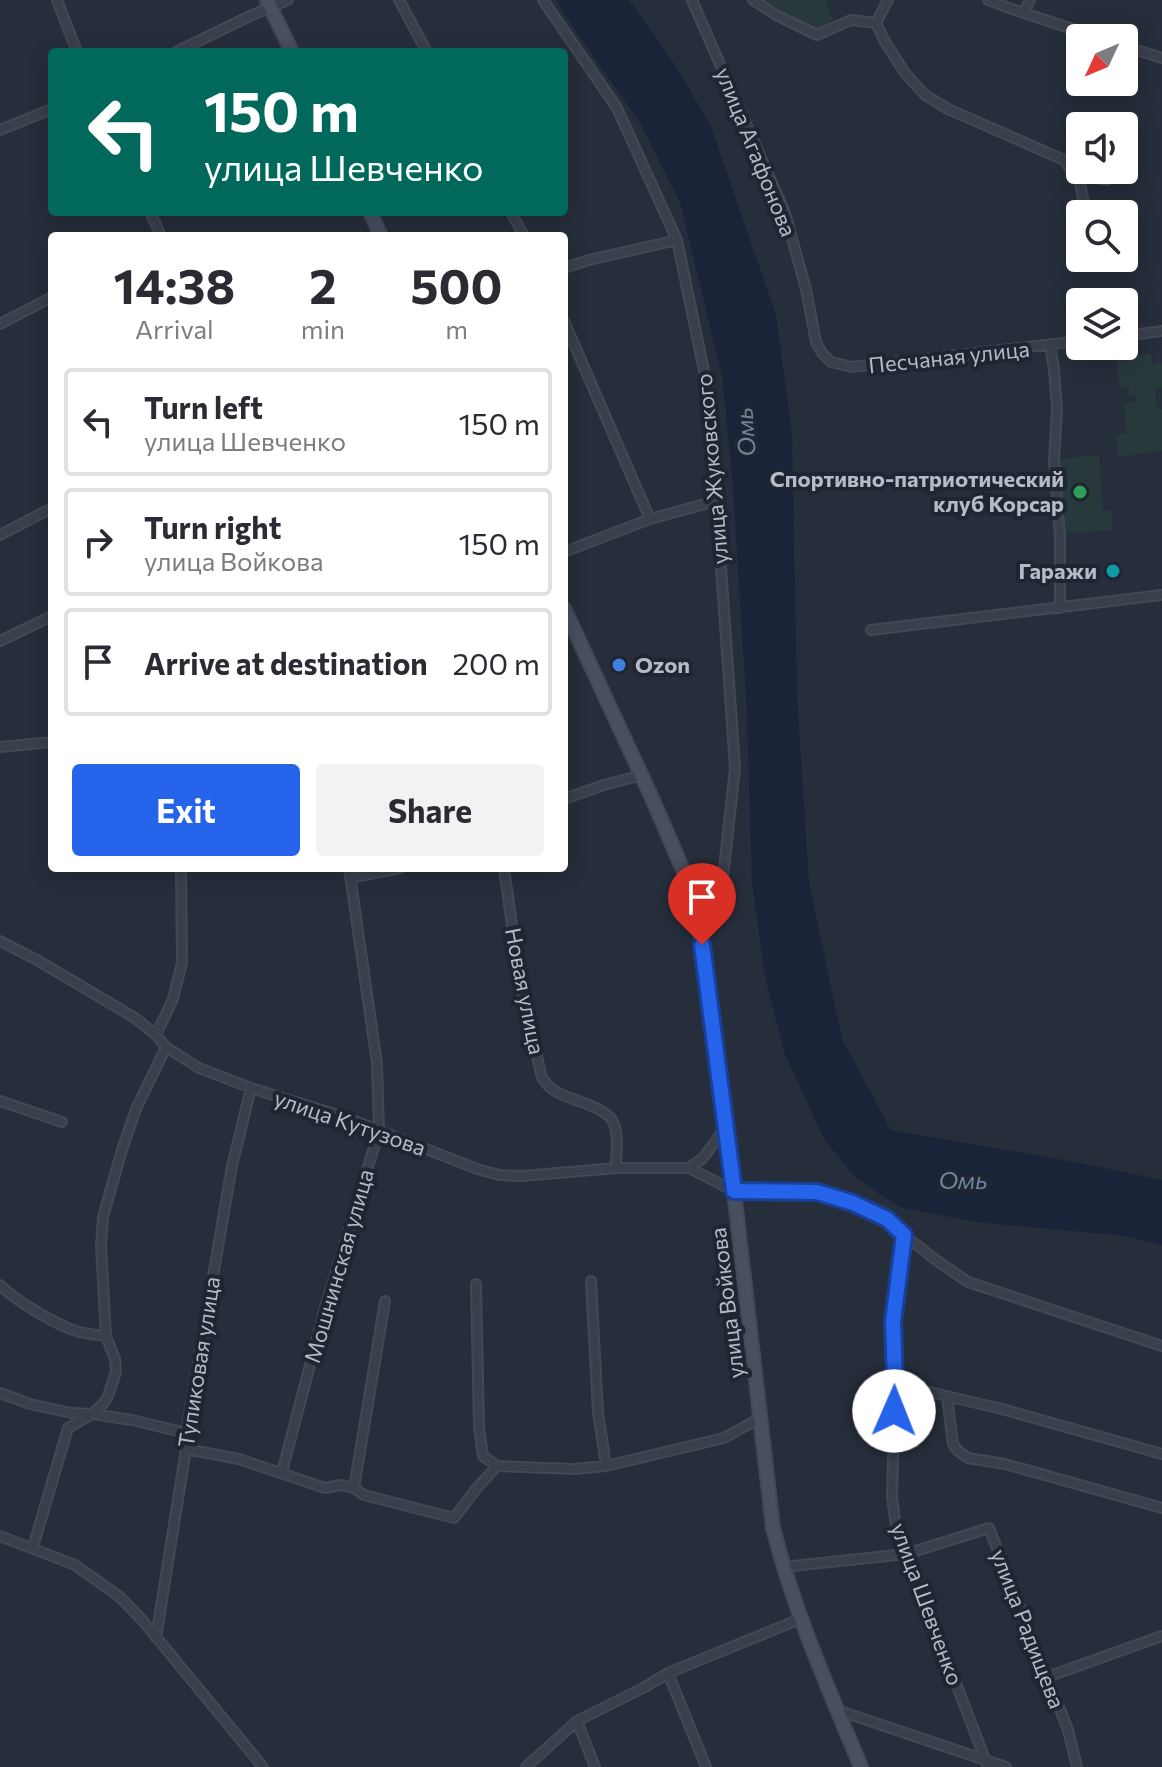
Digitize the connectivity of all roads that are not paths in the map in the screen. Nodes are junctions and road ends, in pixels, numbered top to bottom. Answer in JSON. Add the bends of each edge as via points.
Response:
{"nodes":[{"id":1,"x":57,"y":0,"type":"edge"},
{"id":2,"x":288,"y":0,"type":"edge"},
{"id":3,"x":399,"y":0,"type":"edge"},
{"id":4,"x":543,"y":0,"type":"edge"},
{"id":5,"x":692,"y":0,"type":"edge"},
{"id":6,"x":753,"y":0,"type":"edge"},
{"id":7,"x":888,"y":0,"type":"edge"},
{"id":8,"x":988,"y":0,"type":"edge"},
{"id":9,"x":1030,"y":0,"type":"edge"},
{"id":10,"x":268,"y":3,"type":"edge"},
{"id":11,"x":1024,"y":13,"type":"junction"},
{"id":12,"x":876,"y":23,"type":"junction"},
{"id":13,"x":1066,"y":27,"type":"edge"},
{"id":14,"x":75,"y":48,"type":"edge"},
{"id":15,"x":184,"y":48,"type":"edge"},
{"id":16,"x":290,"y":48,"type":"edge"},
{"id":17,"x":425,"y":48,"type":"edge"},
{"id":18,"x":1138,"y":50,"type":"edge"},
{"id":19,"x":1162,"y":58,"type":"edge"},
{"id":20,"x":48,"y":111,"type":"edge"},
{"id":21,"x":0,"y":130,"type":"edge"},
{"id":22,"x":1064,"y":160,"type":"joint"},
{"id":23,"x":1083,"y":198,"type":"dead end"},
{"id":24,"x":677,"y":240,"type":"junction"},
{"id":25,"x":568,"y":267,"type":"edge"},
{"id":26,"x":48,"y":299,"type":"edge"},
{"id":27,"x":0,"y":324,"type":"edge"},
{"id":28,"x":568,"y":330,"type":"edge"},
{"id":29,"x":1162,"y":331,"type":"edge"},
{"id":30,"x":1138,"y":334,"type":"edge"},
{"id":31,"x":1066,"y":343,"type":"edge"},
{"id":32,"x":1050,"y":345,"type":"junction"},
{"id":33,"x":822,"y":353,"type":"joint"},
{"id":34,"x":716,"y":501,"type":"junction"},
{"id":35,"x":48,"y":510,"type":"edge"},
{"id":36,"x":650,"y":519,"type":"junction"},
{"id":37,"x":0,"y":535,"type":"edge"},
{"id":38,"x":568,"y":550,"type":"edge"},
{"id":39,"x":1162,"y":595,"type":"edge"},
{"id":40,"x":1060,"y":608,"type":"junction"},
{"id":41,"x":568,"y":617,"type":"edge"},
{"id":42,"x":48,"y":618,"type":"edge"},
{"id":43,"x":871,"y":630,"type":"dead end"},
{"id":44,"x":0,"y":641,"type":"edge"},
{"id":45,"x":48,"y":742,"type":"edge"},
{"id":46,"x":0,"y":747,"type":"edge"},
{"id":47,"x":642,"y":775,"type":"junction"},
{"id":48,"x":568,"y":798,"type":"edge"},
{"id":49,"x":181,"y":872,"type":"edge"},
{"id":50,"x":349,"y":872,"type":"edge"},
{"id":51,"x":380,"y":872,"type":"edge"},
{"id":52,"x":505,"y":872,"type":"edge"},
{"id":53,"x":350,"y":878,"type":"junction"},
{"id":54,"x":699,"y":920,"type":"junction"},
{"id":55,"x":0,"y":941,"type":"edge"},
{"id":56,"x":156,"y":1035,"type":"junction"},
{"id":57,"x":166,"y":1047,"type":"junction"},
{"id":58,"x":251,"y":1088,"type":"junction"},
{"id":59,"x":0,"y":1101,"type":"edge"},
{"id":60,"x":62,"y":1122,"type":"dead end"},
{"id":61,"x":726,"y":1127,"type":"junction"},
{"id":62,"x":379,"y":1131,"type":"junction"},
{"id":63,"x":616,"y":1168,"type":"junction"},
{"id":64,"x":689,"y":1168,"type":"junction"},
{"id":65,"x":734,"y":1191,"type":"junction"},
{"id":66,"x":904,"y":1235,"type":"junction"},
{"id":67,"x":591,"y":1281,"type":"dead end"},
{"id":68,"x":476,"y":1284,"type":"dead end"},
{"id":69,"x":0,"y":1285,"type":"edge"},
{"id":70,"x":385,"y":1301,"type":"dead end"},
{"id":71,"x":106,"y":1336,"type":"junction"},
{"id":72,"x":1162,"y":1346,"type":"edge"},
{"id":73,"x":895,"y":1384,"type":"junction"},
{"id":74,"x":0,"y":1393,"type":"edge"},
{"id":75,"x":947,"y":1397,"type":"junction"},
{"id":76,"x":92,"y":1414,"type":"junction"},
{"id":77,"x":760,"y":1418,"type":"junction"},
{"id":78,"x":186,"y":1433,"type":"junction"},
{"id":79,"x":186,"y":1449,"type":"junction"},
{"id":80,"x":1162,"y":1454,"type":"edge"},
{"id":81,"x":497,"y":1466,"type":"junction"},
{"id":82,"x":606,"y":1466,"type":"junction"},
{"id":83,"x":282,"y":1472,"type":"junction"},
{"id":84,"x":354,"y":1488,"type":"junction"},
{"id":85,"x":1162,"y":1508,"type":"edge"},
{"id":86,"x":0,"y":1536,"type":"edge"},
{"id":87,"x":33,"y":1547,"type":"junction"},
{"id":88,"x":906,"y":1554,"type":"junction"},
{"id":89,"x":783,"y":1567,"type":"junction"},
{"id":90,"x":800,"y":1619,"type":"junction"},
{"id":91,"x":1162,"y":1636,"type":"edge"},
{"id":92,"x":156,"y":1638,"type":"junction"},
{"id":93,"x":668,"y":1673,"type":"junction"},
{"id":94,"x":1047,"y":1677,"type":"junction"},
{"id":95,"x":837,"y":1710,"type":"junction"},
{"id":96,"x":577,"y":1721,"type":"junction"},
{"id":97,"x":986,"y":1763,"type":"edge"},
{"id":98,"x":263,"y":1767,"type":"edge"},
{"id":99,"x":526,"y":1767,"type":"edge"},
{"id":100,"x":595,"y":1767,"type":"edge"},
{"id":101,"x":706,"y":1767,"type":"edge"},
{"id":102,"x":861,"y":1767,"type":"edge"},
{"id":103,"x":1006,"y":1767,"type":"edge"},
{"id":104,"x":1077,"y":1767,"type":"edge"}],
"edges":[{"from":1,"to":14,"type":"street"},
{"from":2,"to":10,"type":"street"},
{"from":3,"to":17,"type":"street"},
{"from":4,"to":24,"type":"street","name":"улица Жуковского","via":[[617,108]]},
{"from":5,"to":33,"type":"street","name":"улица Агафонова","via":[[785,213]]},
{"from":6,"to":12,"type":"street","via":[[817,35],[851,20]]},
{"from":7,"to":12,"type":"street"},
{"from":8,"to":11,"type":"street"},
{"from":9,"to":11,"type":"street"},
{"from":10,"to":15,"type":"street"},
{"from":10,"to":16,"type":"main road"},
{"from":11,"to":13,"type":"street"},
{"from":12,"to":22,"type":"street","via":[[905,73],[925,95]]},
{"from":18,"to":19,"type":"street"},
{"from":20,"to":21,"type":"street"},
{"from":22,"to":23,"type":"street","via":[[1080,183]]},
{"from":24,"to":25,"type":"street"},
{"from":24,"to":34,"type":"street","name":"улица Жуковского","via":[[709,395]]},
{"from":26,"to":27,"type":"street"},
{"from":28,"to":36,"type":"street"},
{"from":29,"to":30,"type":"street"},
{"from":31,"to":32,"type":"street","name":"Песчаная улица"},
{"from":32,"to":33,"type":"street","name":"Песчаная улица","via":[[852,367],[831,362]]},
{"from":32,"to":40,"type":"street","via":[[1057,409]]},
{"from":34,"to":36,"type":"street"},
{"from":34,"to":54,"type":"street","name":"улица Жуковского","via":[[735,768],[723,878]]},
{"from":35,"to":37,"type":"street"},
{"from":36,"to":38,"type":"street"},
{"from":39,"to":40,"type":"street"},
{"from":40,"to":43,"type":"street"},
{"from":41,"to":47,"type":"main road","name":"улица Войкова"},
{"from":42,"to":44,"type":"street"},
{"from":45,"to":46,"type":"street"},
{"from":47,"to":48,"type":"street"},
{"from":47,"to":54,"type":"main road","name":"улица Войкова"},
{"from":49,"to":56,"type":"street","via":[[182,963]]},
{"from":50,"to":53,"type":"street","name":"Мошнинская улица"},
{"from":51,"to":53,"type":"street"},
{"from":52,"to":63,"type":"street","name":"Новая улица","via":[[520,983],[542,1078],[557,1093],[604,1111],[613,1120]]},
{"from":53,"to":62,"type":"street","name":"Мошнинская улица","via":[[377,1063]]},
{"from":54,"to":61,"type":"main road","name":"улица Войкова"},
{"from":55,"to":56,"type":"street","name":"улица Кутузова"},
{"from":56,"to":57,"type":"street","name":"улица Кутузова"},
{"from":57,"to":58,"type":"street","name":"улица Кутузова","via":[[199,1068]]},
{"from":57,"to":71,"type":"street","via":[[136,1109],[103,1217]]},
{"from":58,"to":62,"type":"street","name":"улица Кутузова"},
{"from":58,"to":78,"type":"street","name":"Тупиковая улица","via":[[229,1180]]},
{"from":59,"to":60,"type":"street"},
{"from":61,"to":64,"type":"street"},
{"from":61,"to":65,"type":"main road","name":"улица Войкова"},
{"from":62,"to":63,"type":"street","name":"улица Кутузова","via":[[499,1175]]},
{"from":62,"to":83,"type":"street","name":"Мошнинская улица"},
{"from":63,"to":64,"type":"street","name":"улица Кутузова"},
{"from":64,"to":65,"type":"street","name":"улица Кутузова"},
{"from":65,"to":66,"type":"street","via":[[817,1192],[887,1219]]},
{"from":65,"to":77,"type":"main road","name":"улица Войкова"},
{"from":66,"to":72,"type":"street","via":[[968,1282]]},
{"from":66,"to":73,"type":"street","name":"улица Шевченко","via":[[893,1321]]},
{"from":67,"to":82,"type":"street"},
{"from":68,"to":81,"type":"street","via":[[479,1427],[483,1456]]},
{"from":69,"to":71,"type":"street","via":[[72,1330]]},
{"from":70,"to":84,"type":"street"},
{"from":71,"to":76,"type":"street","via":[[116,1372],[108,1396]]},
{"from":73,"to":75,"type":"street"},
{"from":73,"to":88,"type":"street","name":"улица Шевченко","via":[[892,1497]]},
{"from":74,"to":76,"type":"street","via":[[30,1404]]},
{"from":75,"to":80,"type":"street"},
{"from":75,"to":85,"type":"street","via":[[953,1444],[968,1458]]},
{"from":76,"to":78,"type":"street"},
{"from":76,"to":87,"type":"street","via":[[68,1428]]},
{"from":77,"to":82,"type":"street","via":[[724,1438]]},
{"from":77,"to":89,"type":"main road","name":"улица Войкова"},
{"from":78,"to":79,"type":"street","name":"Тупиковая улица"},
{"from":79,"to":83,"type":"street"},
{"from":79,"to":92,"type":"street","name":"Тупиковая улица"},
{"from":81,"to":82,"type":"street"},
{"from":81,"to":84,"type":"street","via":[[454,1518]]},
{"from":83,"to":84,"type":"street","via":[[325,1488]]},
{"from":86,"to":87,"type":"street"},
{"from":87,"to":92,"type":"street","via":[[103,1583]]},
{"from":88,"to":89,"type":"street"},
{"from":88,"to":94,"type":"street","name":"улица Радищева","via":[[989,1528]]},
{"from":88,"to":97,"type":"street","name":"улица Шевченко"},
{"from":89,"to":90,"type":"main road","name":"улица Войкова"},
{"from":90,"to":93,"type":"street"},
{"from":90,"to":95,"type":"main road","name":"улица Войкова"},
{"from":91,"to":94,"type":"street"},
{"from":92,"to":98,"type":"street"},
{"from":93,"to":96,"type":"street"},
{"from":93,"to":101,"type":"street"},
{"from":94,"to":104,"type":"street","name":"улица Радищева"},
{"from":95,"to":97,"type":"street"},
{"from":95,"to":102,"type":"main road","name":"улица Войкова"},
{"from":96,"to":99,"type":"street"},
{"from":96,"to":100,"type":"street"},
{"from":97,"to":103,"type":"street"}]}
